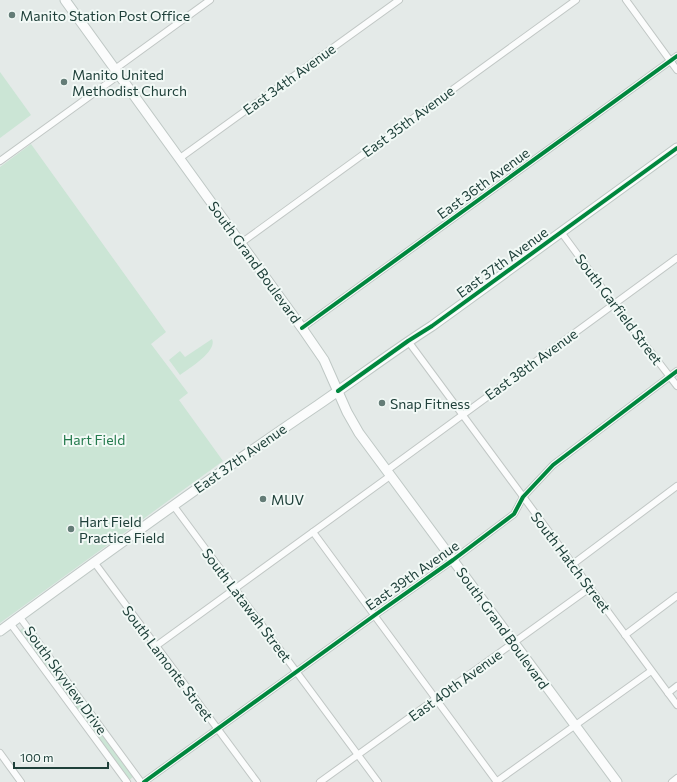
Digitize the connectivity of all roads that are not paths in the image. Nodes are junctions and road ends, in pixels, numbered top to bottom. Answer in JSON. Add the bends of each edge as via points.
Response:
{"nodes":[{"id":1,"x":65,"y":0,"type":"edge"},
{"id":2,"x":210,"y":0,"type":"edge"},
{"id":3,"x":399,"y":0,"type":"edge"},
{"id":4,"x":576,"y":0,"type":"edge"},
{"id":5,"x":626,"y":0,"type":"edge"},
{"id":6,"x":677,"y":56,"type":"edge"},
{"id":7,"x":670,"y":61,"type":"junction"},
{"id":8,"x":677,"y":70,"type":"edge"},
{"id":9,"x":117,"y":72,"type":"junction"},
{"id":10,"x":677,"y":148,"type":"edge"},
{"id":11,"x":180,"y":158,"type":"junction"},
{"id":12,"x":0,"y":161,"type":"edge"},
{"id":13,"x":562,"y":232,"type":"junction"},
{"id":14,"x":241,"y":243,"type":"junction"},
{"id":15,"x":677,"y":258,"type":"edge"},
{"id":16,"x":614,"y":304,"type":"junction"},
{"id":17,"x":302,"y":328,"type":"junction"},
{"id":18,"x":408,"y":341,"type":"junction"},
{"id":19,"x":677,"y":371,"type":"edge"},
{"id":20,"x":670,"y":376,"type":"junction"},
{"id":21,"x":677,"y":386,"type":"edge"},
{"id":22,"x":338,"y":391,"type":"junction"},
{"id":23,"x":462,"y":415,"type":"junction"},
{"id":24,"x":388,"y":473,"type":"junction"},
{"id":25,"x":677,"y":486,"type":"edge"},
{"id":26,"x":523,"y":497,"type":"junction"},
{"id":27,"x":173,"y":505,"type":"junction"},
{"id":28,"x":313,"y":532,"type":"junction"},
{"id":29,"x":453,"y":560,"type":"junction"},
{"id":30,"x":94,"y":562,"type":"junction"},
{"id":31,"x":572,"y":564,"type":"junction"},
{"id":32,"x":590,"y":587,"type":"junction"},
{"id":33,"x":235,"y":588,"type":"junction"},
{"id":34,"x":677,"y":596,"type":"edge"},
{"id":35,"x":375,"y":615,"type":"junction"},
{"id":36,"x":19,"y":616,"type":"junction"},
{"id":37,"x":10,"y":624,"type":"junction"},
{"id":38,"x":0,"y":631,"type":"edge"},
{"id":39,"x":625,"y":635,"type":"junction"},
{"id":40,"x":514,"y":642,"type":"junction"},
{"id":41,"x":156,"y":646,"type":"junction"},
{"id":42,"x":651,"y":671,"type":"junction"},
{"id":43,"x":297,"y":672,"type":"junction"},
{"id":44,"x":677,"y":686,"type":"edge"},
{"id":45,"x":668,"y":693,"type":"junction"},
{"id":46,"x":436,"y":698,"type":"junction"},
{"id":47,"x":677,"y":705,"type":"edge"},
{"id":48,"x":575,"y":725,"type":"junction"},
{"id":49,"x":218,"y":729,"type":"junction"},
{"id":50,"x":0,"y":753,"type":"edge"},
{"id":51,"x":358,"y":755,"type":"junction"},
{"id":52,"x":677,"y":778,"type":"edge"},
{"id":53,"x":21,"y":782,"type":"edge"},
{"id":54,"x":127,"y":782,"type":"edge"},
{"id":55,"x":141,"y":782,"type":"edge"},
{"id":56,"x":144,"y":782,"type":"edge"},
{"id":57,"x":257,"y":782,"type":"edge"},
{"id":58,"x":320,"y":782,"type":"edge"},
{"id":59,"x":378,"y":782,"type":"edge"},
{"id":60,"x":497,"y":782,"type":"edge"},
{"id":61,"x":617,"y":782,"type":"edge"},
{"id":62,"x":672,"y":782,"type":"edge"}],
"edges":[{"from":1,"to":9,"type":"main road","name":"South Grand Boulevard"},
{"from":2,"to":9,"type":"street"},
{"from":3,"to":11,"type":"street","name":"East 34th Avenue"},
{"from":4,"to":14,"type":"street","name":"East 35th Avenue"},
{"from":5,"to":7,"type":"street"},
{"from":6,"to":7,"type":"street","name":"East 36th Avenue"},
{"from":7,"to":8,"type":"street"},
{"from":7,"to":17,"type":"street","name":"East 36th Avenue"},
{"from":9,"to":11,"type":"main road","name":"South Grand Boulevard"},
{"from":9,"to":12,"type":"street"},
{"from":10,"to":13,"type":"main road","name":"East 37th Avenue"},
{"from":11,"to":14,"type":"main road","name":"South Grand Boulevard"},
{"from":13,"to":16,"type":"street","name":"South Garfield Street"},
{"from":13,"to":18,"type":"main road","name":"East 37th Avenue"},
{"from":14,"to":17,"type":"main road","name":"South Grand Boulevard"},
{"from":15,"to":16,"type":"street","name":"East 38th Avenue"},
{"from":16,"to":20,"type":"street","name":"South Garfield Street"},
{"from":16,"to":23,"type":"street","name":"East 38th Avenue"},
{"from":17,"to":22,"type":"main road","name":"South Grand Boulevard","via":[[324,360]]},
{"from":18,"to":22,"type":"main road","name":"East 37th Avenue"},
{"from":18,"to":23,"type":"street","name":"South Hatch Street"},
{"from":19,"to":20,"type":"street","name":"East 39th Avenue"},
{"from":20,"to":21,"type":"street","name":"South Garfield Street"},
{"from":20,"to":26,"type":"street","name":"East 39th Avenue","via":[[553,465]]},
{"from":22,"to":24,"type":"main road","name":"South Grand Boulevard","via":[[359,433]]},
{"from":22,"to":27,"type":"main road","name":"East 37th Avenue"},
{"from":23,"to":24,"type":"street","name":"East 38th Avenue"},
{"from":23,"to":26,"type":"street","name":"South Hatch Street"},
{"from":24,"to":28,"type":"street","name":"East 38th Avenue"},
{"from":24,"to":29,"type":"main road","name":"South Grand Boulevard"},
{"from":25,"to":31,"type":"street"},
{"from":26,"to":29,"type":"street","name":"East 39th Avenue","via":[[514,514]]},
{"from":26,"to":31,"type":"street","name":"South Hatch Street"},
{"from":27,"to":30,"type":"main road","name":"East 37th Avenue"},
{"from":27,"to":33,"type":"street","name":"South Latawah Street"},
{"from":28,"to":33,"type":"street","name":"East 38th Avenue"},
{"from":28,"to":35,"type":"street"},
{"from":29,"to":35,"type":"street","name":"East 39th Avenue"},
{"from":29,"to":40,"type":"main road","name":"South Grand Boulevard"},
{"from":30,"to":36,"type":"main road","name":"East 37th Avenue"},
{"from":30,"to":41,"type":"street","name":"South Lamonte Street"},
{"from":31,"to":32,"type":"street","name":"South Hatch Street"},
{"from":32,"to":39,"type":"street","name":"South Hatch Street"},
{"from":32,"to":40,"type":"street","name":"East 40th Avenue"},
{"from":33,"to":41,"type":"street","name":"East 38th Avenue"},
{"from":33,"to":43,"type":"street","name":"South Latawah Street"},
{"from":34,"to":39,"type":"street"},
{"from":35,"to":43,"type":"street","name":"East 39th Avenue"},
{"from":35,"to":46,"type":"street"},
{"from":36,"to":37,"type":"main road","name":"East 37th Avenue"},
{"from":36,"to":55,"type":"street","name":"South Skyview Drive"},
{"from":37,"to":38,"type":"main road","name":"East 37th Avenue"},
{"from":37,"to":54,"type":"street","name":"South Skyview Drive"},
{"from":39,"to":42,"type":"street","name":"South Hatch Street"},
{"from":40,"to":46,"type":"street","name":"East 40th Avenue"},
{"from":40,"to":48,"type":"main road","name":"South Grand Boulevard"},
{"from":41,"to":49,"type":"street","name":"South Lamonte Street"},
{"from":42,"to":45,"type":"street","name":"South Hatch Street"},
{"from":42,"to":48,"type":"street"},
{"from":43,"to":49,"type":"street","name":"East 39th Avenue"},
{"from":43,"to":51,"type":"street","name":"South Latawah Street"},
{"from":44,"to":45,"type":"street"},
{"from":45,"to":47,"type":"street","name":"South Hatch Street"},
{"from":46,"to":51,"type":"street","name":"East 40th Avenue"},
{"from":46,"to":60,"type":"street"},
{"from":48,"to":60,"type":"street"},
{"from":48,"to":61,"type":"main road","name":"South Grand Boulevard"},
{"from":49,"to":56,"type":"street","name":"East 39th Avenue"},
{"from":49,"to":57,"type":"street","name":"South Lamonte Street"},
{"from":50,"to":53,"type":"street"},
{"from":51,"to":58,"type":"street","name":"East 40th Avenue"},
{"from":51,"to":59,"type":"street","name":"South Latawah Street"},
{"from":52,"to":62,"type":"street"}]}
